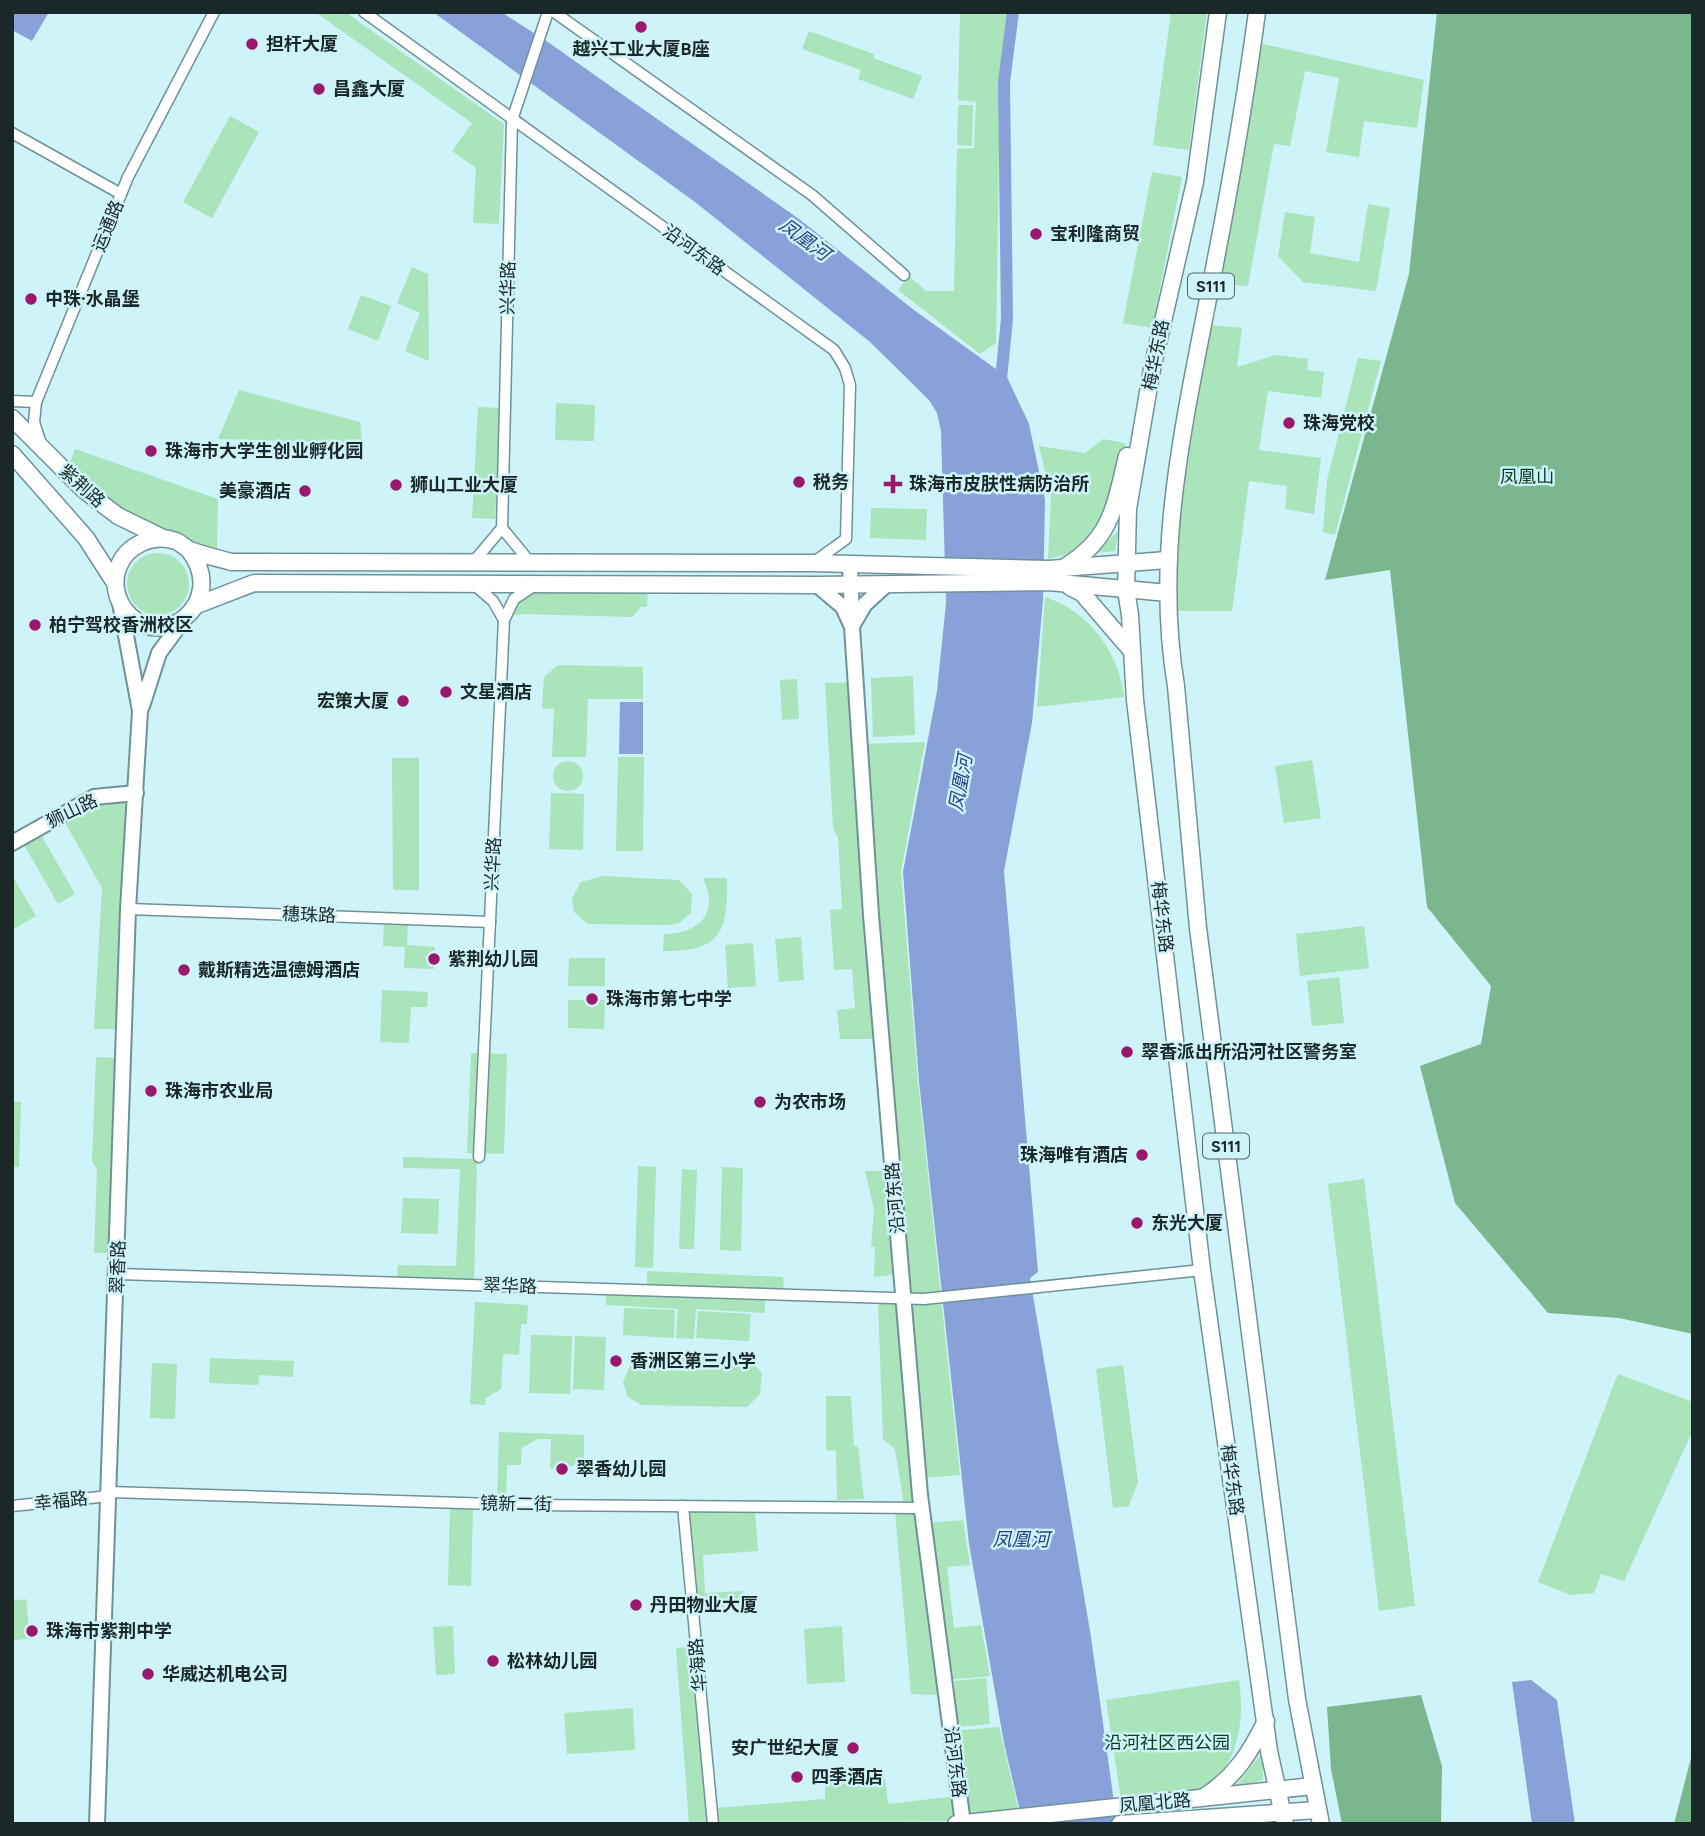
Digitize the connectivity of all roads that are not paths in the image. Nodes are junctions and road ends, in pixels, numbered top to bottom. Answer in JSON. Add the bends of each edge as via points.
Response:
{"nodes":[{"id":1,"x":214,"y":12,"type":"edge"},
{"id":2,"x":364,"y":12,"type":"edge"},
{"id":3,"x":548,"y":12,"type":"edge"},
{"id":4,"x":554,"y":12,"type":"edge"},
{"id":5,"x":1218,"y":12,"type":"edge"},
{"id":6,"x":1257,"y":12,"type":"edge"},
{"id":7,"x":512,"y":120,"type":"junction"},
{"id":8,"x":12,"y":133,"type":"edge"},
{"id":9,"x":121,"y":194,"type":"junction"},
{"id":10,"x":904,"y":275,"type":"dead end"},
{"id":11,"x":12,"y":401,"type":"edge"},
{"id":12,"x":1147,"y":401,"type":"junction"},
{"id":13,"x":36,"y":402,"type":"junction"},
{"id":14,"x":12,"y":418,"type":"edge"},
{"id":15,"x":43,"y":449,"type":"junction"},
{"id":16,"x":12,"y":454,"type":"edge"},
{"id":17,"x":502,"y":528,"type":"junction"},
{"id":18,"x":163,"y":538,"type":"junction"},
{"id":19,"x":846,"y":539,"type":"junction"},
{"id":20,"x":189,"y":550,"type":"junction"},
{"id":21,"x":475,"y":560,"type":"junction"},
{"id":22,"x":1167,"y":560,"type":"junction"},
{"id":23,"x":529,"y":561,"type":"junction"},
{"id":24,"x":1125,"y":562,"type":"junction"},
{"id":25,"x":813,"y":563,"type":"junction"},
{"id":26,"x":850,"y":564,"type":"junction"},
{"id":27,"x":940,"y":574,"type":"junction"},
{"id":28,"x":1056,"y":576,"type":"junction"},
{"id":29,"x":115,"y":583,"type":"junction"},
{"id":30,"x":472,"y":583,"type":"junction"},
{"id":31,"x":538,"y":583,"type":"junction"},
{"id":32,"x":887,"y":584,"type":"junction"},
{"id":33,"x":817,"y":585,"type":"junction"},
{"id":34,"x":850,"y":585,"type":"junction"},
{"id":35,"x":1126,"y":590,"type":"junction"},
{"id":36,"x":1168,"y":593,"type":"junction"},
{"id":37,"x":120,"y":603,"type":"junction"},
{"id":38,"x":197,"y":605,"type":"junction"},
{"id":39,"x":184,"y":619,"type":"junction"},
{"id":40,"x":504,"y":620,"type":"junction"},
{"id":41,"x":852,"y":627,"type":"junction"},
{"id":42,"x":1131,"y":650,"type":"junction"},
{"id":43,"x":140,"y":711,"type":"junction"},
{"id":44,"x":136,"y":793,"type":"junction"},
{"id":45,"x":12,"y":843,"type":"edge"},
{"id":46,"x":128,"y":909,"type":"junction"},
{"id":47,"x":490,"y":922,"type":"junction"},
{"id":48,"x":479,"y":1157,"type":"dead end"},
{"id":49,"x":1202,"y":1270,"type":"junction"},
{"id":50,"x":117,"y":1274,"type":"junction"},
{"id":51,"x":903,"y":1298,"type":"junction"},
{"id":52,"x":110,"y":1494,"type":"junction"},
{"id":53,"x":12,"y":1506,"type":"edge"},
{"id":54,"x":683,"y":1506,"type":"junction"},
{"id":55,"x":922,"y":1508,"type":"junction"},
{"id":56,"x":1267,"y":1719,"type":"junction"},
{"id":57,"x":1313,"y":1786,"type":"junction"},
{"id":58,"x":1275,"y":1790,"type":"junction"},
{"id":59,"x":1201,"y":1799,"type":"junction"},
{"id":60,"x":1319,"y":1817,"type":"edge"},
{"id":61,"x":1283,"y":1819,"type":"edge"},
{"id":62,"x":1197,"y":1821,"type":"junction"},
{"id":63,"x":97,"y":1824,"type":"edge"},
{"id":64,"x":713,"y":1824,"type":"edge"},
{"id":65,"x":956,"y":1824,"type":"edge"},
{"id":66,"x":963,"y":1824,"type":"edge"},
{"id":67,"x":1121,"y":1824,"type":"edge"},
{"id":68,"x":1225,"y":1824,"type":"edge"}],
"edges":[{"from":1,"to":9,"type":"street","name":"运通路"},
{"from":2,"to":7,"type":"street","name":"沿河东路"},
{"from":3,"to":7,"type":"street","name":"兴华路"},
{"from":4,"to":10,"type":"street","via":[[812,195]]},
{"from":5,"to":12,"type":"main road","name":"梅华东路","number":"S111","via":[[1195,182]]},
{"from":6,"to":22,"type":"main road","name":"梅华东路","number":"S111","via":[[1239,142],[1174,478]]},
{"from":7,"to":17,"type":"street","name":"兴华路"},
{"from":7,"to":19,"type":"street","name":"沿河东路","via":[[834,350],[850,385]]},
{"from":8,"to":9,"type":"street"},
{"from":9,"to":13,"type":"street","name":"运通路"},
{"from":11,"to":13,"type":"street"},
{"from":12,"to":24,"type":"main road","name":"梅华东路","number":"S111","via":[[1128,509]]},
{"from":12,"to":28,"type":"main road","via":[[1108,526]]},
{"from":13,"to":15,"type":"street","name":"运通路","via":[[34,422]]},
{"from":14,"to":15,"type":"main road","name":"紫荆路"},
{"from":15,"to":18,"type":"main road","name":"紫荆路","via":[[118,516]]},
{"from":16,"to":29,"type":"main road","name":"紫荆路","via":[[86,538]]},
{"from":17,"to":21,"type":"street"},
{"from":17,"to":23,"type":"street"},
{"from":18,"to":20,"type":"main road"},
{"from":18,"to":29,"type":"main road","via":[[148,540],[130,551],[118,568]]},
{"from":19,"to":25,"type":"street"},
{"from":19,"to":26,"type":"street","name":"沿河东路"},
{"from":20,"to":21,"type":"main road","via":[[231,562]]},
{"from":20,"to":38,"type":"main road","via":[[198,561],[202,579]]},
{"from":21,"to":23,"type":"main road"},
{"from":22,"to":24,"type":"main road"},
{"from":22,"to":36,"type":"main road","name":"梅华东路","number":"S111"},
{"from":23,"to":25,"type":"main road"},
{"from":24,"to":28,"type":"main road"},
{"from":24,"to":35,"type":"main road","name":"梅华东路","number":"S111"},
{"from":25,"to":26,"type":"main road"},
{"from":26,"to":27,"type":"main road"},
{"from":26,"to":34,"type":"street"},
{"from":27,"to":28,"type":"main road"},
{"from":27,"to":32,"type":"main road"},
{"from":28,"to":35,"type":"main road"},
{"from":28,"to":42,"type":"main road","via":[[1082,593]]},
{"from":29,"to":37,"type":"main road"},
{"from":30,"to":31,"type":"main road"},
{"from":30,"to":38,"type":"main road","via":[[254,583]]},
{"from":30,"to":40,"type":"street","via":[[493,601]]},
{"from":31,"to":33,"type":"main road"},
{"from":31,"to":40,"type":"street","via":[[514,600]]},
{"from":32,"to":34,"type":"main road"},
{"from":32,"to":41,"type":"street","via":[[866,604]]},
{"from":33,"to":34,"type":"main road"},
{"from":33,"to":41,"type":"street","name":"沿河东路","via":[[843,607]]},
{"from":34,"to":41,"type":"street"},
{"from":35,"to":36,"type":"main road"},
{"from":35,"to":42,"type":"main road","name":"梅华东路","number":"S111"},
{"from":36,"to":57,"type":"main road","name":"梅华东路","number":"S111","via":[[1198,928],[1297,1699]]},
{"from":37,"to":39,"type":"main road","via":[[135,619],[156,627]]},
{"from":37,"to":43,"type":"street"},
{"from":38,"to":39,"type":"main road"},
{"from":39,"to":43,"type":"street","via":[[159,653]]},
{"from":40,"to":47,"type":"street","name":"兴华路"},
{"from":41,"to":51,"type":"street","name":"沿河东路"},
{"from":42,"to":49,"type":"main road","name":"梅华东路","number":"S111"},
{"from":43,"to":44,"type":"street","name":"翠香路"},
{"from":44,"to":45,"type":"street","name":"狮山路","via":[[94,797]]},
{"from":44,"to":46,"type":"street","name":"翠香路"},
{"from":46,"to":47,"type":"street","name":"穗珠路"},
{"from":46,"to":50,"type":"street","name":"翠香路"},
{"from":47,"to":48,"type":"street","name":"兴华路"},
{"from":49,"to":51,"type":"street","name":"翠华路","via":[[1049,1288]]},
{"from":49,"to":56,"type":"main road","name":"梅华东路","number":"S111"},
{"from":50,"to":51,"type":"street","name":"翠华路"},
{"from":50,"to":52,"type":"street","name":"翠香路"},
{"from":51,"to":55,"type":"street","name":"沿河东路"},
{"from":52,"to":53,"type":"street","name":"幸福路"},
{"from":52,"to":54,"type":"street","name":"镜新二街"},
{"from":52,"to":63,"type":"street","name":"翠香路"},
{"from":54,"to":55,"type":"street","name":"镜新二街"},
{"from":54,"to":64,"type":"street","name":"华海路"},
{"from":55,"to":66,"type":"street","name":"沿河东路"},
{"from":56,"to":58,"type":"main road","name":"梅华东路","number":"S111"},
{"from":56,"to":59,"type":"main road","via":[[1241,1766]]},
{"from":57,"to":58,"type":"main road","name":"凤凰北路"},
{"from":57,"to":60,"type":"main road","name":"梅华东路","number":"S111"},
{"from":58,"to":59,"type":"main road","name":"凤凰北路"},
{"from":58,"to":61,"type":"main road","name":"梅华东路","number":"S111"},
{"from":59,"to":66,"type":"main road","name":"凤凰北路"},
{"from":60,"to":61,"type":"main road","name":"凤凰北路"},
{"from":61,"to":62,"type":"main road","name":"凤凰北路"},
{"from":62,"to":67,"type":"main road","name":"凤凰北路"},
{"from":62,"to":68,"type":"main road"},
{"from":65,"to":66,"type":"main road","name":"凤凰北路"}]}
